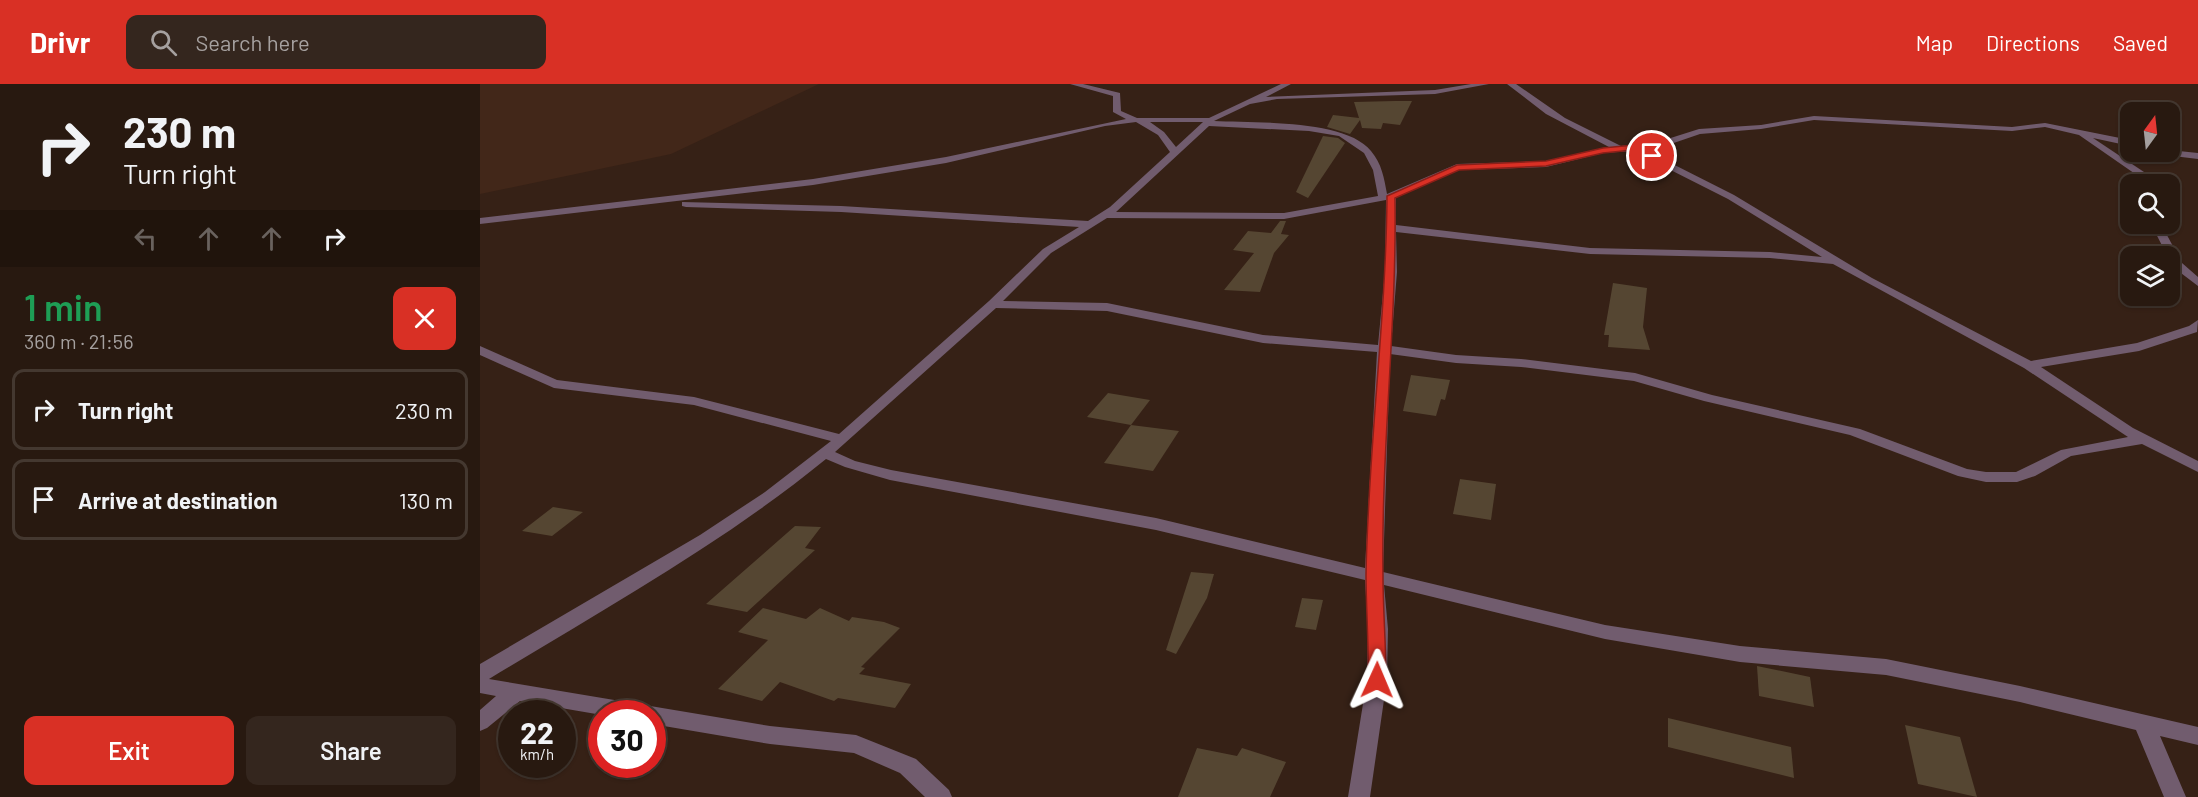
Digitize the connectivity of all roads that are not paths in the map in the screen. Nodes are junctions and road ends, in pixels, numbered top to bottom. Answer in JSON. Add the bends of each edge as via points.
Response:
{"nodes":[{"id":1,"x":1074,"y":84,"type":"edge"},
{"id":2,"x":1287,"y":84,"type":"edge"},
{"id":3,"x":1485,"y":84,"type":"edge"},
{"id":4,"x":1511,"y":84,"type":"edge"},
{"id":5,"x":1244,"y":103,"type":"junction"},
{"id":6,"x":1137,"y":120,"type":"junction"},
{"id":7,"x":1208,"y":122,"type":"junction"},
{"id":8,"x":2076,"y":129,"type":"junction"},
{"id":9,"x":2120,"y":140,"type":"edge"},
{"id":10,"x":1634,"y":148,"type":"junction"},
{"id":11,"x":1619,"y":149,"type":"junction"},
{"id":12,"x":1175,"y":154,"type":"junction"},
{"id":13,"x":2180,"y":154,"type":"edge"},
{"id":14,"x":2198,"y":156,"type":"edge"},
{"id":15,"x":2141,"y":174,"type":"edge"},
{"id":16,"x":1387,"y":197,"type":"junction"},
{"id":17,"x":649,"y":203,"type":"junction"},
{"id":18,"x":1103,"y":216,"type":"junction"},
{"id":19,"x":480,"y":221,"type":"edge"},
{"id":20,"x":1087,"y":224,"type":"junction"},
{"id":21,"x":1391,"y":228,"type":"junction"},
{"id":22,"x":2161,"y":234,"type":"edge"},
{"id":23,"x":1837,"y":262,"type":"junction"},
{"id":24,"x":2198,"y":283,"type":"edge"},
{"id":25,"x":993,"y":304,"type":"junction"},
{"id":26,"x":2198,"y":324,"type":"edge"},
{"id":27,"x":1384,"y":349,"type":"junction"},
{"id":28,"x":480,"y":350,"type":"edge"},
{"id":29,"x":2029,"y":365,"type":"junction"},
{"id":30,"x":842,"y":439,"type":"junction"},
{"id":31,"x":2145,"y":439,"type":"junction"},
{"id":32,"x":825,"y":453,"type":"junction"},
{"id":33,"x":2198,"y":466,"type":"edge"},
{"id":34,"x":1374,"y":576,"type":"junction"},
{"id":35,"x":480,"y":674,"type":"edge"},
{"id":36,"x":480,"y":685,"type":"edge"},
{"id":37,"x":516,"y":692,"type":"junction"},
{"id":38,"x":588,"y":704,"type":"edge"},
{"id":39,"x":666,"y":717,"type":"edge"},
{"id":40,"x":480,"y":722,"type":"edge"},
{"id":41,"x":2144,"y":723,"type":"junction"},
{"id":42,"x":2198,"y":736,"type":"edge"},
{"id":43,"x":941,"y":797,"type":"edge"},
{"id":44,"x":1359,"y":797,"type":"edge"},
{"id":45,"x":2175,"y":797,"type":"edge"}],
"edges":[{"from":1,"to":6,"type":"street","via":[[1117,94],[1117,112]]},
{"from":2,"to":5,"type":"street"},
{"from":3,"to":5,"type":"street","via":[[1435,92],[1276,97]]},
{"from":4,"to":11,"type":"street","via":[[1553,116]]},
{"from":5,"to":7,"type":"street"},
{"from":6,"to":7,"type":"street"},
{"from":6,"to":12,"type":"street","via":[[1160,131]]},
{"from":6,"to":17,"type":"street","via":[[935,162]]},
{"from":7,"to":12,"type":"street"},
{"from":7,"to":16,"type":"street","via":[[1341,134],[1366,151],[1378,170]]},
{"from":8,"to":9,"type":"street"},
{"from":8,"to":10,"type":"street","via":[[2045,125],[2012,129],[1951,127],[1814,118],[1700,132]]},
{"from":8,"to":15,"type":"street"},
{"from":10,"to":11,"type":"street"},
{"from":10,"to":23,"type":"street","via":[[1731,197]]},
{"from":11,"to":16,"type":"street","via":[[1546,164],[1457,167]]},
{"from":12,"to":18,"type":"street"},
{"from":13,"to":14,"type":"street"},
{"from":16,"to":18,"type":"street","via":[[1284,216]]},
{"from":16,"to":21,"type":"street"},
{"from":17,"to":19,"type":"street"},
{"from":17,"to":20,"type":"street","via":[[841,209]]},
{"from":18,"to":20,"type":"street"},
{"from":20,"to":25,"type":"street","via":[[1047,251]]},
{"from":21,"to":23,"type":"street","via":[[1590,251],[1770,255]]},
{"from":21,"to":27,"type":"street"},
{"from":22,"to":24,"type":"street","via":[[2177,265]]},
{"from":23,"to":29,"type":"street"},
{"from":25,"to":27,"type":"street","via":[[1107,307],[1263,339]]},
{"from":25,"to":30,"type":"street"},
{"from":26,"to":29,"type":"street","via":[[2139,346]]},
{"from":27,"to":31,"type":"street","via":[[1635,377],[1855,432],[1964,473],[1982,476],[2023,476],[2064,454]]},
{"from":27,"to":34,"type":"street"},
{"from":28,"to":30,"type":"street","via":[[554,384],[694,401]]},
{"from":29,"to":31,"type":"street"},
{"from":30,"to":32,"type":"street"},
{"from":31,"to":33,"type":"street"},
{"from":32,"to":34,"type":"street","via":[[890,475],[1156,524]]},
{"from":32,"to":35,"type":"street","via":[[771,496],[706,539]]},
{"from":34,"to":41,"type":"street","via":[[1605,632],[1740,654],[1886,667]]},
{"from":34,"to":44,"type":"street","via":[[1377,680]]},
{"from":36,"to":37,"type":"street"},
{"from":37,"to":38,"type":"street"},
{"from":37,"to":40,"type":"street"},
{"from":39,"to":43,"type":"street","via":[[770,735],[856,744],[908,766]]},
{"from":41,"to":42,"type":"street"},
{"from":41,"to":45,"type":"street"}]}
